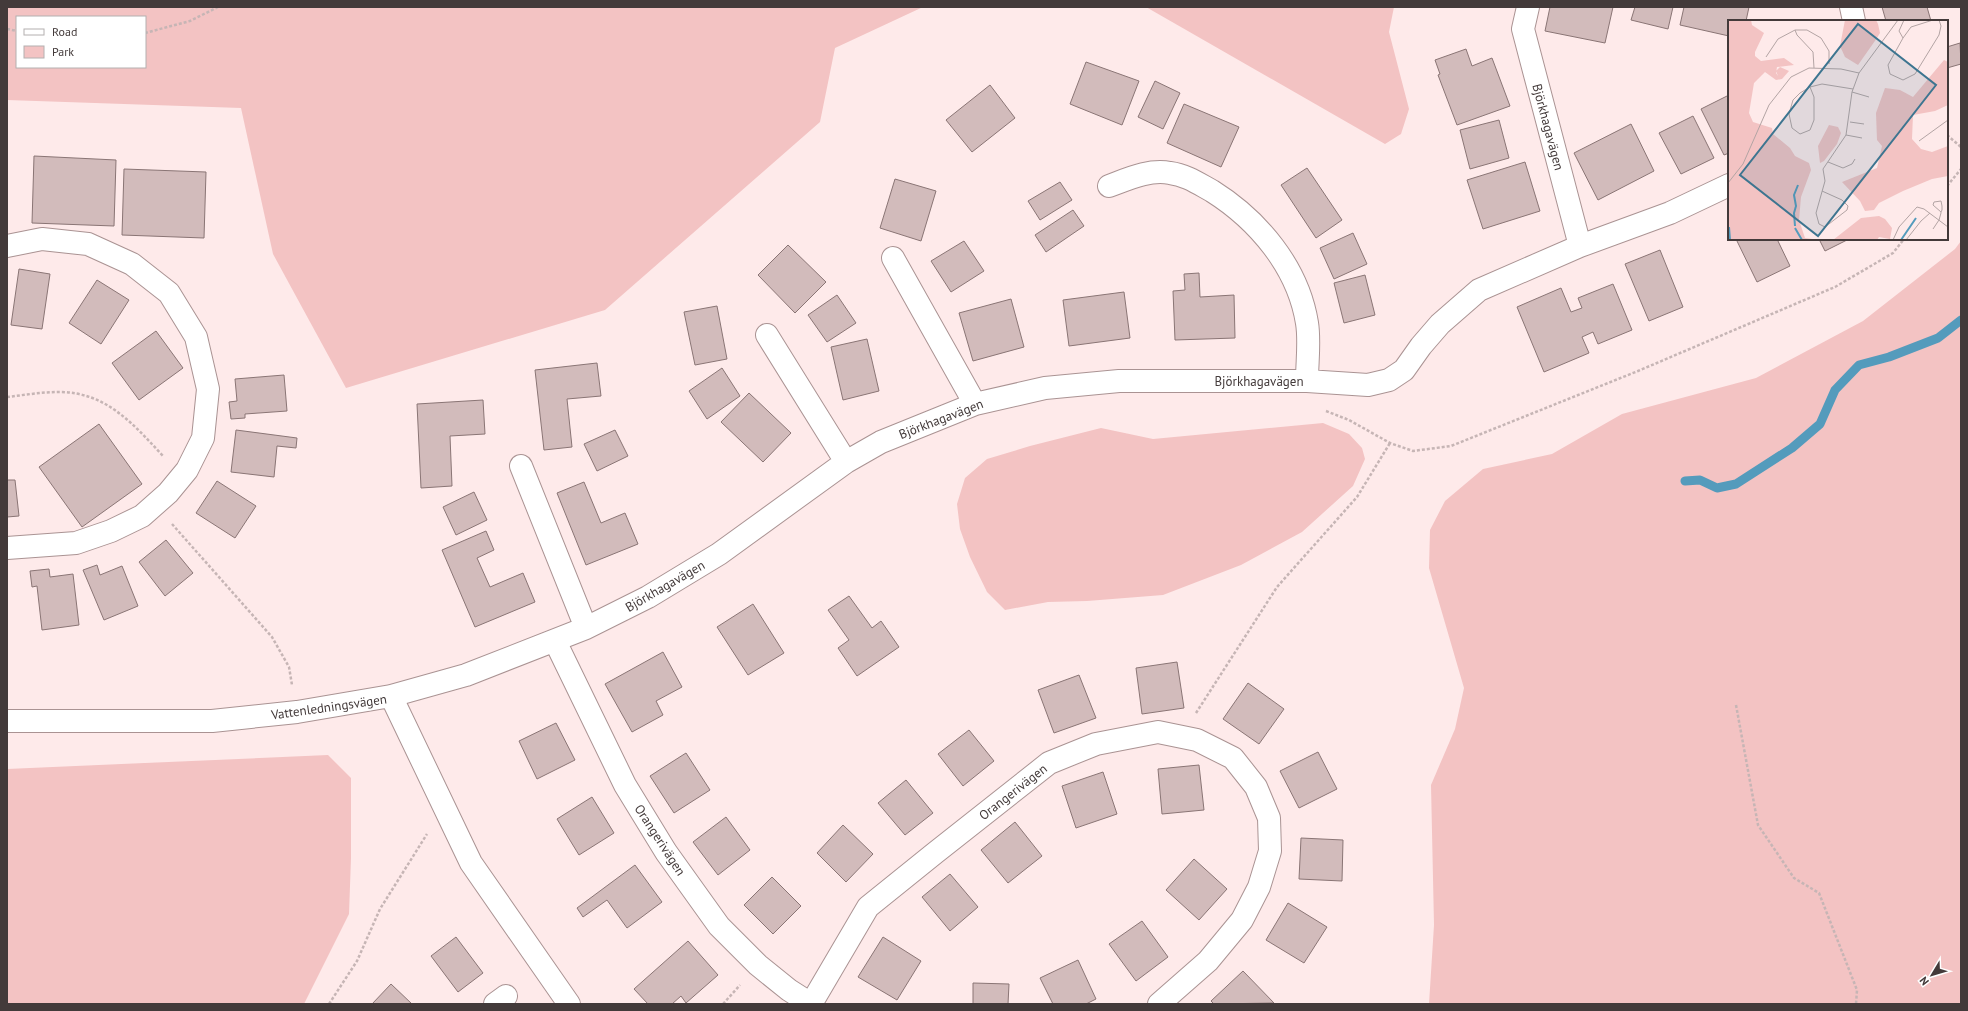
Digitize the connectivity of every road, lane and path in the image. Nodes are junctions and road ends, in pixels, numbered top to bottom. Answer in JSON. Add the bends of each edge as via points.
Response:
{"nodes":[{"id":1,"x":218,"y":7,"type":"edge"},
{"id":2,"x":1528,"y":7,"type":"edge"},
{"id":3,"x":1851,"y":7,"type":"edge"},
{"id":4,"x":1854,"y":20,"type":"edge"},
{"id":5,"x":146,"y":33,"type":"edge"},
{"id":6,"x":1948,"y":137,"type":"edge"},
{"id":7,"x":1961,"y":147,"type":"edge"},
{"id":8,"x":1961,"y":169,"type":"edge"},
{"id":9,"x":1728,"y":185,"type":"edge"},
{"id":10,"x":1948,"y":185,"type":"edge"},
{"id":11,"x":1109,"y":186,"type":"dead end"},
{"id":12,"x":1903,"y":240,"type":"edge"},
{"id":13,"x":7,"y":246,"type":"edge"},
{"id":14,"x":1580,"y":246,"type":"junction"},
{"id":15,"x":893,"y":258,"type":"dead end"},
{"id":16,"x":767,"y":335,"type":"dead end"},
{"id":17,"x":1307,"y":380,"type":"junction"},
{"id":18,"x":7,"y":397,"type":"edge"},
{"id":19,"x":975,"y":404,"type":"junction"},
{"id":20,"x":1324,"y":410,"type":"dead end"},
{"id":21,"x":1390,"y":443,"type":"junction"},
{"id":22,"x":846,"y":462,"type":"junction"},
{"id":23,"x":521,"y":466,"type":"dead end"},
{"id":24,"x":182,"y":477,"type":"junction"},
{"id":25,"x":155,"y":505,"type":"junction"},
{"id":26,"x":7,"y":548,"type":"edge"},
{"id":27,"x":586,"y":628,"type":"junction"},
{"id":28,"x":555,"y":641,"type":"junction"},
{"id":29,"x":391,"y":696,"type":"junction"},
{"id":30,"x":1736,"y":705,"type":"dead end"},
{"id":31,"x":297,"y":712,"type":"junction"},
{"id":32,"x":7,"y":721,"type":"edge"},
{"id":33,"x":1180,"y":736,"type":"junction"},
{"id":34,"x":450,"y":819,"type":"junction"},
{"id":35,"x":329,"y":1004,"type":"edge"},
{"id":36,"x":569,"y":1004,"type":"edge"},
{"id":37,"x":811,"y":1004,"type":"edge"},
{"id":38,"x":1159,"y":1004,"type":"edge"},
{"id":39,"x":1856,"y":1004,"type":"edge"}],
"edges":[{"from":1,"to":5,"type":"path","via":[[190,21]]},
{"from":2,"to":14,"type":"street","name":"Björkhagavägen","via":[[1523,29]]},
{"from":3,"to":4,"type":"street"},
{"from":6,"to":7,"type":"path"},
{"from":8,"to":10,"type":"path"},
{"from":9,"to":14,"type":"street","name":"Björkhagavägen","via":[[1670,213]]},
{"from":11,"to":17,"type":"street","via":[[1146,173],[1170,172],[1193,180],[1234,205],[1259,228],[1297,287],[1307,323]]},
{"from":12,"to":21,"type":"path","via":[[1893,253],[1835,287],[1638,372],[1491,431],[1451,446],[1413,451]]},
{"from":13,"to":24,"type":"street","via":[[42,239],[88,244],[132,264],[169,293],[196,337],[208,389],[203,438]]},
{"from":14,"to":17,"type":"street","name":"Björkhagavägen","via":[[1479,290],[1440,324],[1404,370],[1389,380],[1368,385]]},
{"from":15,"to":19,"type":"street"},
{"from":16,"to":22,"type":"street"},
{"from":17,"to":19,"type":"street","name":"Björkhagavägen","via":[[1119,380],[1045,388]]},
{"from":18,"to":24,"type":"path","via":[[59,392],[87,396],[114,408]]},
{"from":19,"to":22,"type":"street","name":"Björkhagavägen","via":[[881,442]]},
{"from":20,"to":21,"type":"path","via":[[1349,420]]},
{"from":21,"to":33,"type":"path","via":[[1357,497],[1277,587]]},
{"from":22,"to":27,"type":"street","name":"Björkhagavägen","via":[[719,554],[648,597]]},
{"from":23,"to":27,"type":"street"},
{"from":24,"to":25,"type":"street"},
{"from":25,"to":26,"type":"street","via":[[142,516],[111,531],[76,543]]},
{"from":25,"to":31,"type":"path","via":[[272,637],[289,667]]},
{"from":27,"to":28,"type":"street","name":"Björkhagavägen"},
{"from":28,"to":29,"type":"street","name":"Björkhagavägen","via":[[466,674]]},
{"from":28,"to":37,"type":"street","name":"Orangerivägen","via":[[625,785],[666,852],[719,926],[758,965]]},
{"from":29,"to":31,"type":"street","name":"Vattenledningsvägen"},
{"from":29,"to":34,"type":"street","name":"Vattenledningsvägen"},
{"from":30,"to":39,"type":"path","via":[[1758,825],[1794,878],[1819,893],[1856,990]]},
{"from":31,"to":32,"type":"street","name":"Vattenledningsvägen","via":[[212,721]]},
{"from":33,"to":37,"type":"street","name":"Orangerivägen","via":[[1158,732],[1096,744],[1050,763],[868,907]]},
{"from":33,"to":38,"type":"street","name":"Orangerivägen","via":[[1197,740],[1233,758],[1256,787],[1269,818],[1270,851],[1259,887],[1242,920],[1208,961]]},
{"from":34,"to":35,"type":"path","via":[[430,829],[380,909],[357,961]]},
{"from":34,"to":36,"type":"street","name":"Vattenledningsvägen","via":[[471,863]]}]}
